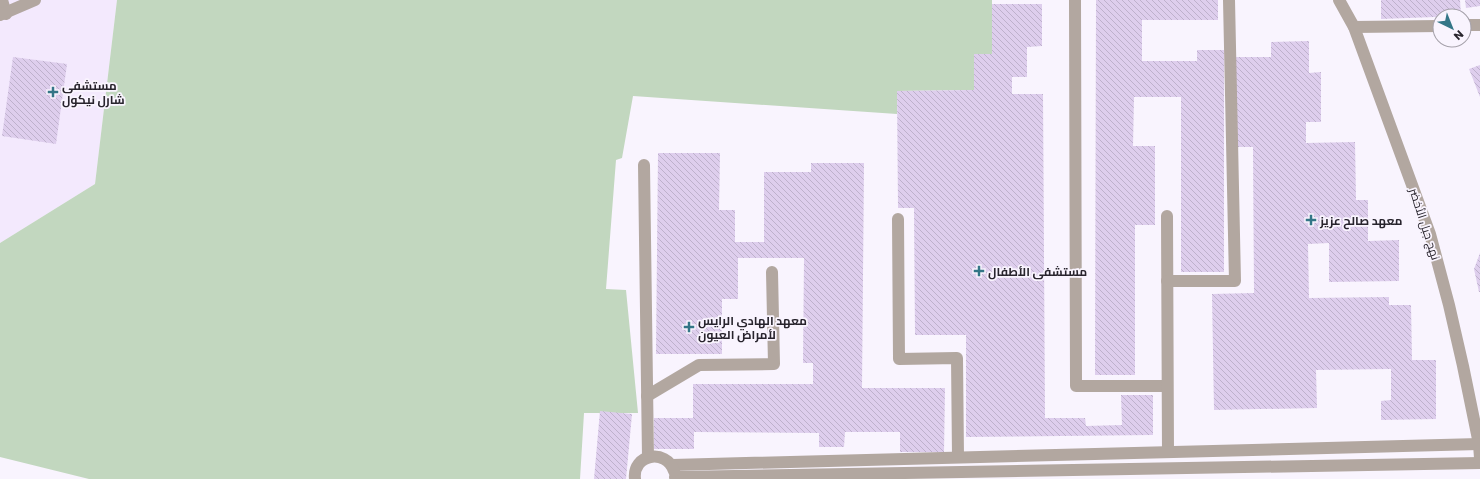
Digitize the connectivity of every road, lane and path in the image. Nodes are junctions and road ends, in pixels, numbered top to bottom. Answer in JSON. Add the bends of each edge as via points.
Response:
{"nodes":[{"id":1,"x":2,"y":0,"type":"edge"},
{"id":2,"x":35,"y":0,"type":"edge"},
{"id":3,"x":1075,"y":0,"type":"edge"},
{"id":4,"x":1229,"y":0,"type":"edge"},
{"id":5,"x":1339,"y":0,"type":"edge"},
{"id":6,"x":3,"y":14,"type":"edge"},
{"id":7,"x":1432,"y":26,"type":"edge"},
{"id":8,"x":1354,"y":27,"type":"junction"},
{"id":9,"x":644,"y":165,"type":"dead end"},
{"id":10,"x":1167,"y":216,"type":"dead end"},
{"id":11,"x":898,"y":219,"type":"dead end"},
{"id":12,"x":772,"y":272,"type":"dead end"},
{"id":13,"x":1167,"y":281,"type":"junction"},
{"id":14,"x":1167,"y":386,"type":"junction"},
{"id":15,"x":647,"y":396,"type":"junction"},
{"id":16,"x":1479,"y":444,"type":"junction"},
{"id":17,"x":1168,"y":452,"type":"junction"},
{"id":18,"x":648,"y":457,"type":"junction"},
{"id":19,"x":958,"y":457,"type":"junction"},
{"id":20,"x":1480,"y":458,"type":"edge"},
{"id":21,"x":1480,"y":463,"type":"edge"},
{"id":22,"x":672,"y":465,"type":"junction"},
{"id":23,"x":675,"y":478,"type":"edge"},
{"id":24,"x":635,"y":479,"type":"edge"}],
"edges":[{"from":1,"to":6,"type":"street"},
{"from":2,"to":6,"type":"street"},
{"from":3,"to":14,"type":"street","via":[[1076,386]]},
{"from":4,"to":13,"type":"street","via":[[1235,280]]},
{"from":5,"to":8,"type":"street","name":"نهج جبل الأخضر"},
{"from":7,"to":8,"type":"street"},
{"from":8,"to":16,"type":"street","name":"نهج جبل الأخضر","via":[[1430,234],[1449,304]]},
{"from":9,"to":15,"type":"street"},
{"from":10,"to":13,"type":"street"},
{"from":11,"to":19,"type":"street","via":[[900,359],[957,358]]},
{"from":12,"to":15,"type":"street","via":[[774,364],[699,365]]},
{"from":13,"to":14,"type":"street"},
{"from":14,"to":17,"type":"street"},
{"from":15,"to":18,"type":"street"},
{"from":16,"to":17,"type":"street"},
{"from":16,"to":20,"type":"street","name":"نهج جبل الأخضر"},
{"from":17,"to":19,"type":"street"},
{"from":18,"to":22,"type":"street","via":[[658,456]]},
{"from":18,"to":24,"type":"street","via":[[637,466]]},
{"from":19,"to":22,"type":"street"},
{"from":21,"to":23,"type":"street"},
{"from":22,"to":23,"type":"street"}]}
